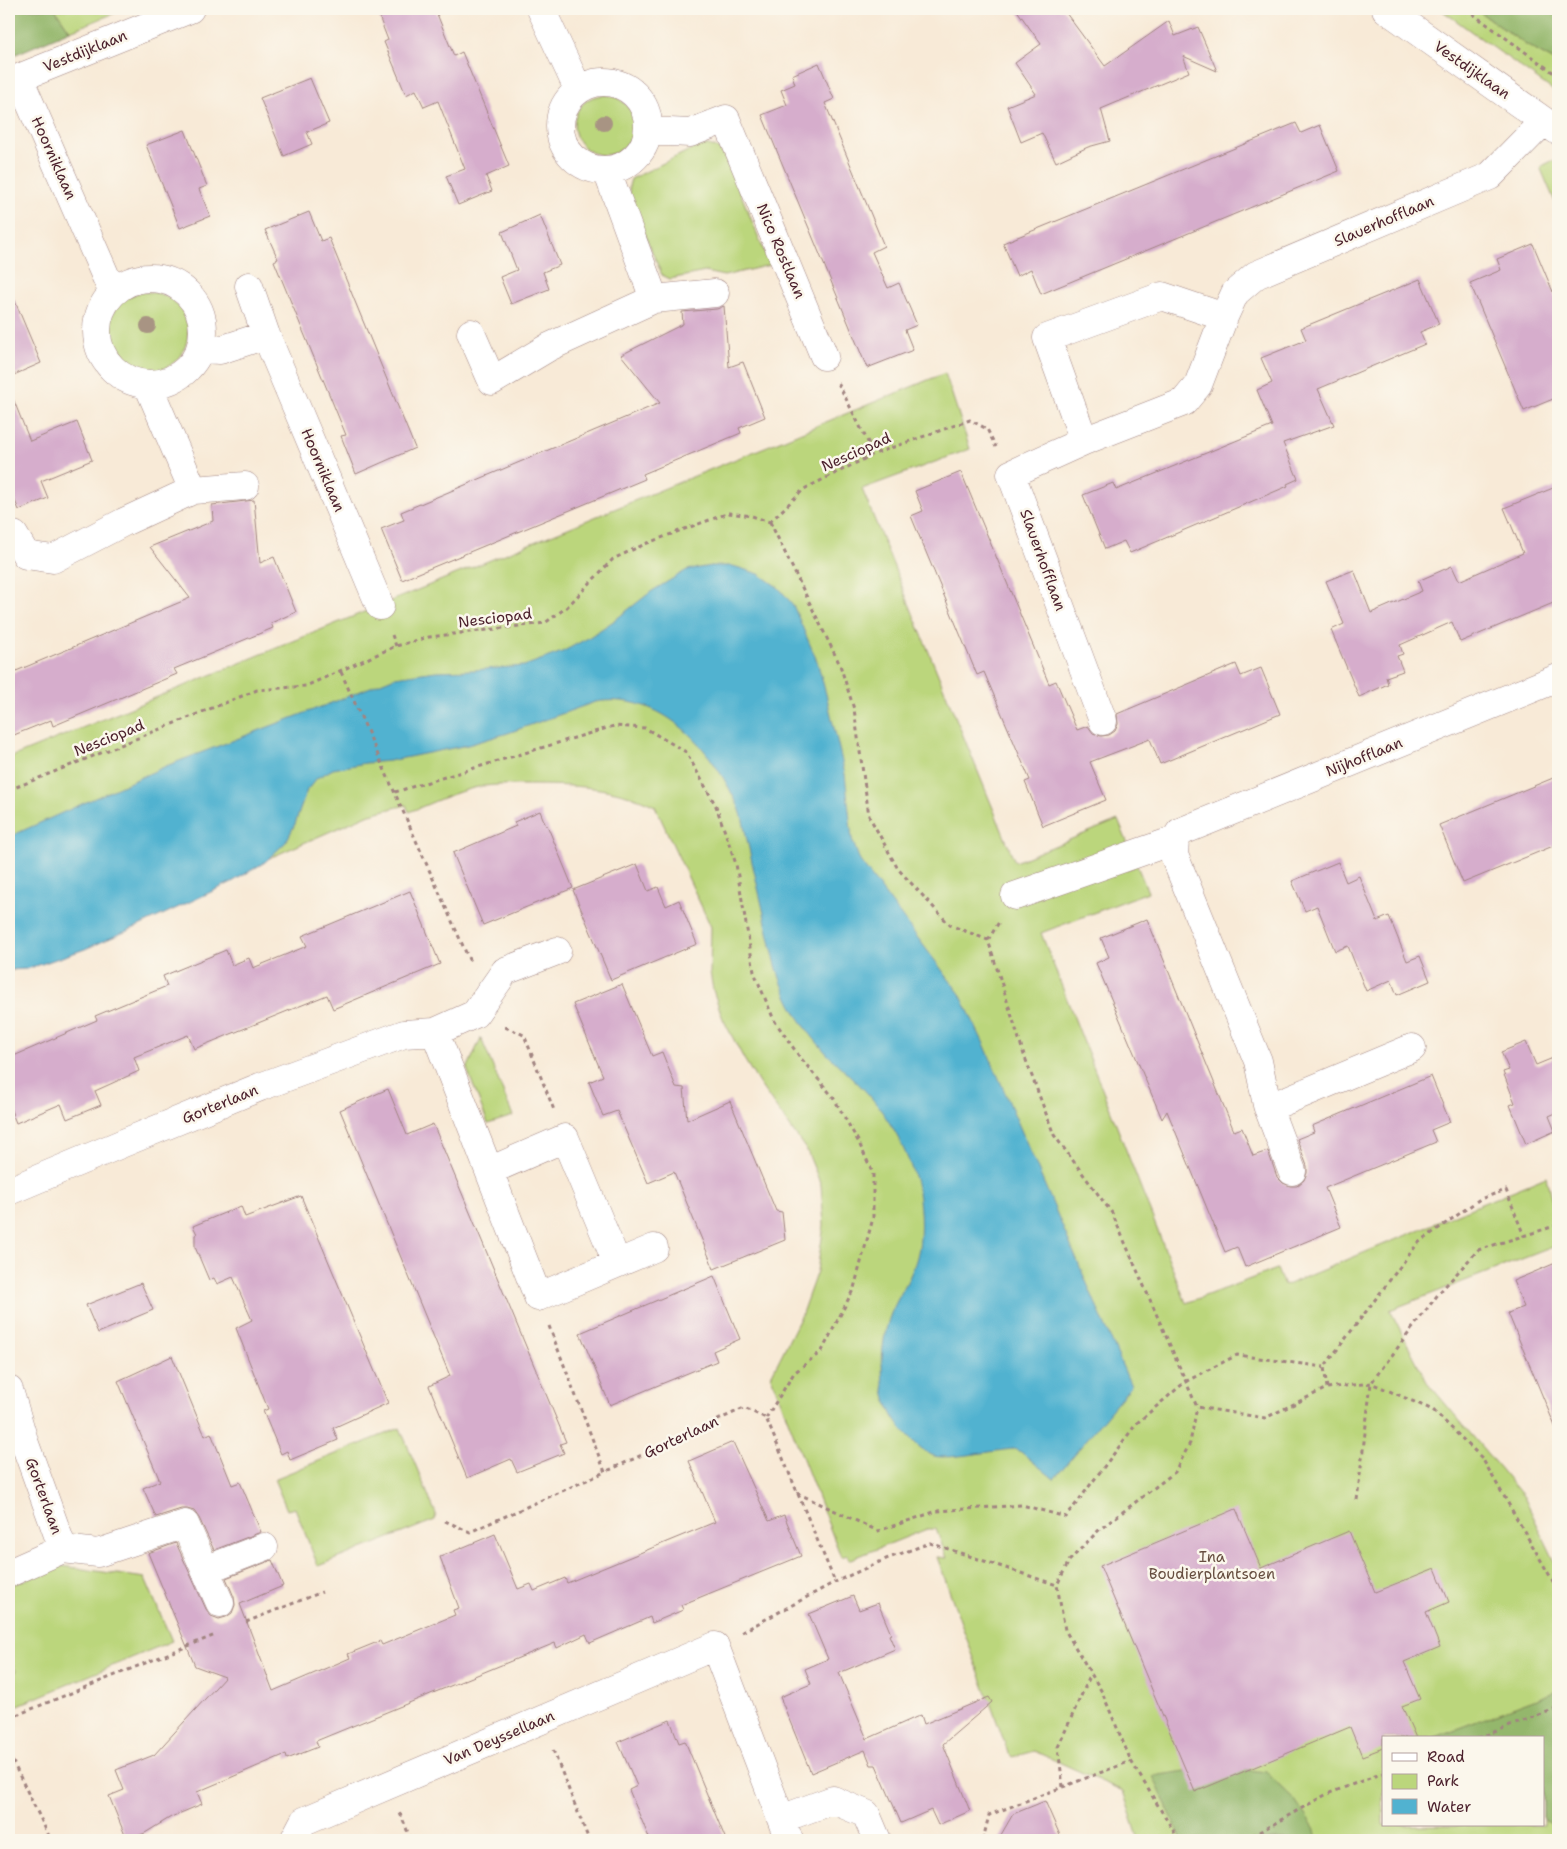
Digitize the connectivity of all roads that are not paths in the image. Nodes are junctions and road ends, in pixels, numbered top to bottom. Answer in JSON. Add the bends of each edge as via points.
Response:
{"nodes":[{"id":1,"x":190,"y":9,"type":"edge"},
{"id":2,"x":541,"y":9,"type":"edge"},
{"id":3,"x":1386,"y":9,"type":"edge"},
{"id":4,"x":14,"y":80,"type":"edge"},
{"id":5,"x":578,"y":89,"type":"junction"},
{"id":6,"x":1551,"y":126,"type":"edge"},
{"id":7,"x":648,"y":132,"type":"junction"},
{"id":8,"x":607,"y":171,"type":"junction"},
{"id":9,"x":249,"y":286,"type":"dead end"},
{"id":10,"x":113,"y":293,"type":"junction"},
{"id":11,"x":715,"y":293,"type":"dead end"},
{"id":12,"x":654,"y":299,"type":"junction"},
{"id":13,"x":1224,"y":316,"type":"junction"},
{"id":14,"x":471,"y":333,"type":"dead end"},
{"id":15,"x":266,"y":335,"type":"junction"},
{"id":16,"x":201,"y":349,"type":"junction"},
{"id":17,"x":824,"y":356,"type":"road end"},
{"id":18,"x":148,"y":385,"type":"junction"},
{"id":19,"x":1084,"y":441,"type":"junction"},
{"id":20,"x":245,"y":486,"type":"dead end"},
{"id":21,"x":193,"y":490,"type":"junction"},
{"id":22,"x":14,"y":535,"type":"dead end"},
{"id":23,"x":380,"y":606,"type":"dead end"},
{"id":24,"x":1558,"y":678,"type":"edge"},
{"id":25,"x":1103,"y":721,"type":"dead end"},
{"id":26,"x":1175,"y":840,"type":"junction"},
{"id":27,"x":1015,"y":896,"type":"dead end"},
{"id":28,"x":557,"y":951,"type":"dead end"},
{"id":29,"x":435,"y":1032,"type":"junction"},
{"id":30,"x":1412,"y":1048,"type":"dead end"},
{"id":31,"x":1268,"y":1108,"type":"junction"},
{"id":32,"x":489,"y":1171,"type":"junction"},
{"id":33,"x":1292,"y":1171,"type":"dead end"},
{"id":34,"x":9,"y":1191,"type":"edge"},
{"id":35,"x":654,"y":1248,"type":"dead end"},
{"id":36,"x":617,"y":1264,"type":"junction"},
{"id":37,"x":9,"y":1390,"type":"edge"},
{"id":38,"x":17,"y":1448,"type":"edge"},
{"id":39,"x":264,"y":1547,"type":"dead end"},
{"id":40,"x":63,"y":1549,"type":"junction"},
{"id":41,"x":205,"y":1570,"type":"junction"},
{"id":42,"x":9,"y":1573,"type":"edge"},
{"id":43,"x":220,"y":1603,"type":"dead end"},
{"id":44,"x":785,"y":1830,"type":"edge"},
{"id":45,"x":294,"y":1840,"type":"edge"},
{"id":46,"x":877,"y":1840,"type":"edge"}],
"edges":[{"from":1,"to":4,"type":"street","name":"Vestdijklaan"},
{"from":2,"to":5,"type":"street"},
{"from":3,"to":6,"type":"street","name":"Vestdijklaan"},
{"from":4,"to":10,"type":"street","name":"Hoorniklaan"},
{"from":5,"to":7,"type":"street","via":[[610,82],[627,88],[639,99],[647,114]]},
{"from":5,"to":8,"type":"street","via":[[565,104],[559,122],[561,141],[571,158],[588,168]]},
{"from":6,"to":13,"type":"street","name":"Slauerhofflaan","via":[[1490,176],[1256,275],[1236,293]]},
{"from":7,"to":8,"type":"street","via":[[635,159],[622,168]]},
{"from":7,"to":17,"type":"street","name":"Nico Rostlaan","via":[[690,133],[726,119]]},
{"from":8,"to":12,"type":"street"},
{"from":9,"to":15,"type":"street","name":"Hoorniklaan"},
{"from":10,"to":16,"type":"street","via":[[129,282],[150,278],[170,281],[182,288],[199,309],[204,329]]},
{"from":10,"to":18,"type":"street","via":[[101,310],[96,330],[100,350],[111,368],[128,380]]},
{"from":11,"to":12,"type":"street"},
{"from":12,"to":14,"type":"street","via":[[548,347],[492,381]]},
{"from":13,"to":19,"type":"street","name":"Slauerhofflaan","via":[[1198,385],[1184,402]]},
{"from":13,"to":19,"type":"street","via":[[1162,296],[1047,338]]},
{"from":15,"to":16,"type":"street","via":[[220,350]]},
{"from":15,"to":23,"type":"street","name":"Hoorniklaan"},
{"from":16,"to":18,"type":"street","via":[[193,364],[180,375]]},
{"from":18,"to":21,"type":"street"},
{"from":19,"to":25,"type":"street","name":"Slauerhofflaan","via":[[1011,474]]},
{"from":20,"to":21,"type":"street"},
{"from":21,"to":22,"type":"street","via":[[53,559],[26,555]]},
{"from":24,"to":26,"type":"street","name":"Nijhofflaan","via":[[1180,832]]},
{"from":26,"to":27,"type":"street","name":"Nijhofflaan"},
{"from":26,"to":31,"type":"street","via":[[1174,855],[1258,1061]]},
{"from":28,"to":29,"type":"street","name":"Gorterlaan","via":[[505,971],[476,1014]]},
{"from":29,"to":32,"type":"street"},
{"from":29,"to":34,"type":"street","name":"Gorterlaan","via":[[404,1034],[260,1087]]},
{"from":30,"to":31,"type":"street"},
{"from":31,"to":33,"type":"street"},
{"from":32,"to":36,"type":"street","via":[[565,1138]]},
{"from":32,"to":36,"type":"street","via":[[538,1297]]},
{"from":35,"to":36,"type":"street"},
{"from":37,"to":38,"type":"street","name":"Gorterlaan"},
{"from":38,"to":40,"type":"street","name":"Gorterlaan"},
{"from":39,"to":41,"type":"street"},
{"from":40,"to":41,"type":"street","name":"Gorterlaan","via":[[98,1553],[185,1524]]},
{"from":40,"to":42,"type":"street","name":"Gorterlaan"},
{"from":41,"to":43,"type":"street","name":"Gorterlaan"},
{"from":44,"to":45,"type":"street","name":"Van Deyssellaan","via":[[715,1646],[304,1821]]},
{"from":44,"to":46,"type":"street","via":[[833,1800],[866,1814]]}]}
